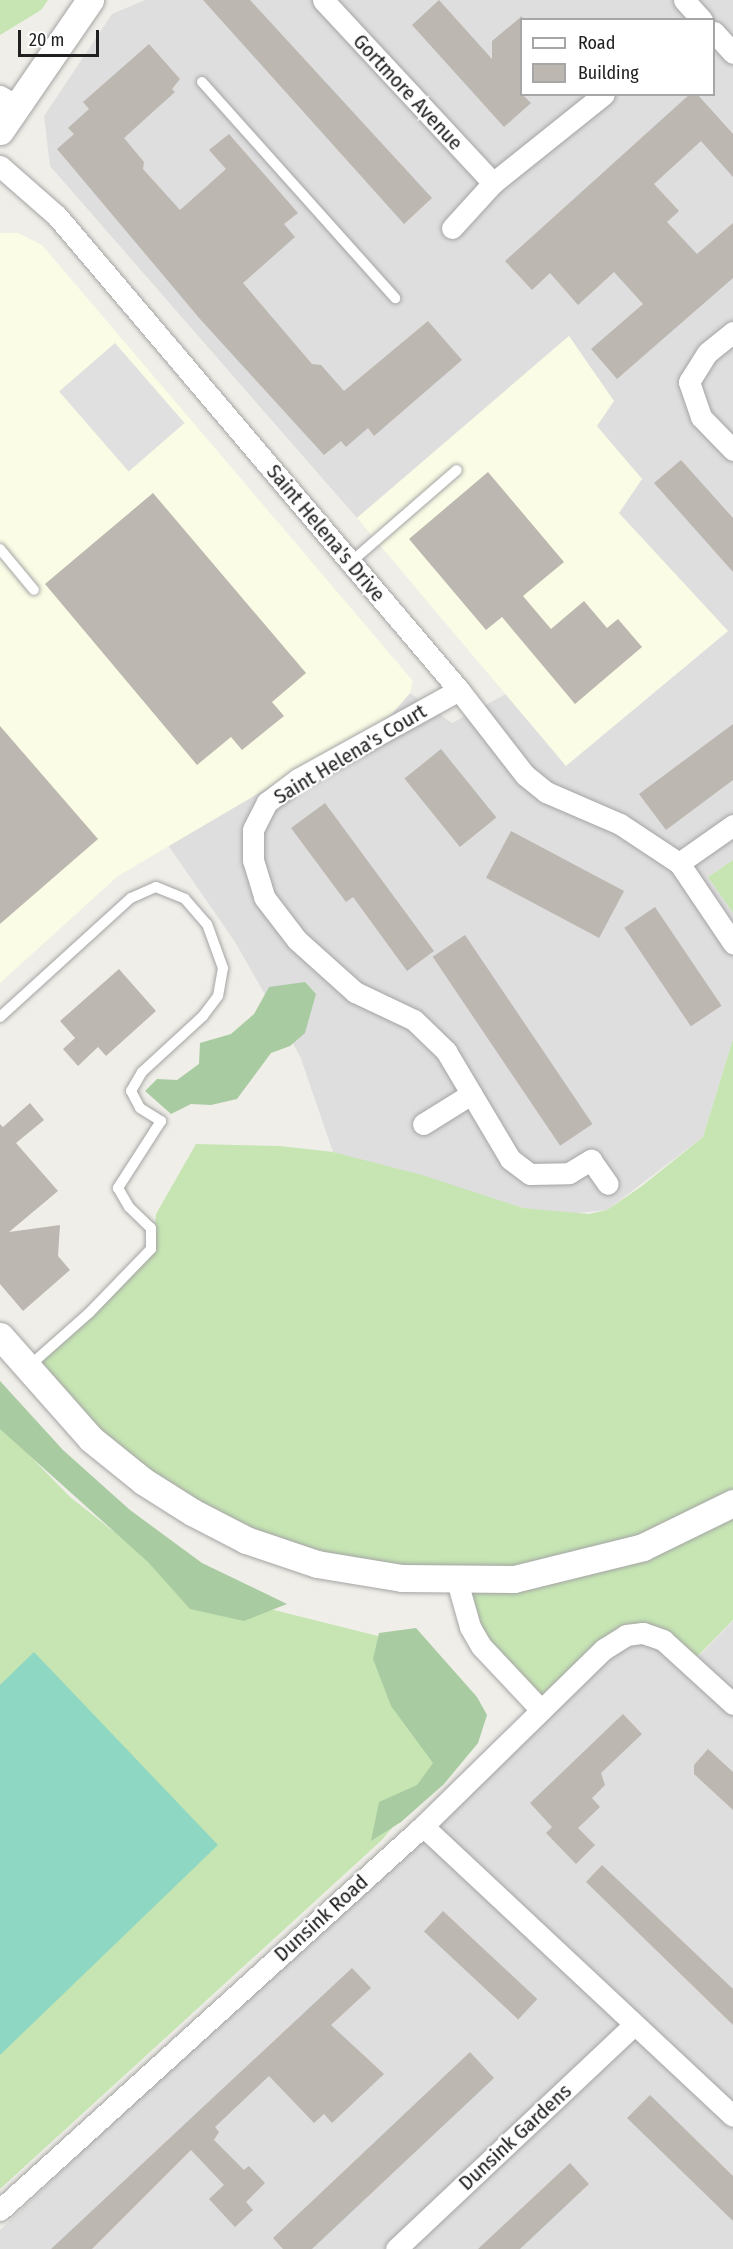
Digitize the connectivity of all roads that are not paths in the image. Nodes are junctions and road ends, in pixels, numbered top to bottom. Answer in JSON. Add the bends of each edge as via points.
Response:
{"nodes":[{"id":1,"x":90,"y":0,"type":"edge"},
{"id":2,"x":323,"y":0,"type":"edge"},
{"id":3,"x":684,"y":0,"type":"edge"},
{"id":4,"x":700,"y":18,"type":"edge"},
{"id":5,"x":715,"y":34,"type":"edge"},
{"id":6,"x":733,"y":53,"type":"edge"},
{"id":7,"x":202,"y":82,"type":"dead end"},
{"id":8,"x":601,"y":96,"type":"edge"},
{"id":9,"x":8,"y":101,"type":"edge"},
{"id":10,"x":0,"y":131,"type":"edge"},
{"id":11,"x":0,"y":166,"type":"edge"},
{"id":12,"x":493,"y":183,"type":"junction"},
{"id":13,"x":452,"y":228,"type":"dead end"},
{"id":14,"x":394,"y":298,"type":"dead end"},
{"id":15,"x":733,"y":332,"type":"edge"},
{"id":16,"x":733,"y":450,"type":"edge"},
{"id":17,"x":457,"y":470,"type":"dead end"},
{"id":18,"x":0,"y":549,"type":"edge"},
{"id":19,"x":351,"y":562,"type":"junction"},
{"id":20,"x":34,"y":590,"type":"dead end"},
{"id":21,"x":459,"y":690,"type":"junction"},
{"id":22,"x":733,"y":825,"type":"edge"},
{"id":23,"x":679,"y":863,"type":"junction"},
{"id":24,"x":733,"y":943,"type":"edge"},
{"id":25,"x":0,"y":1017,"type":"edge"},
{"id":26,"x":471,"y":1094,"type":"junction"},
{"id":27,"x":423,"y":1124,"type":"dead end"},
{"id":28,"x":608,"y":1184,"type":"dead end"},
{"id":29,"x":0,"y":1336,"type":"edge"},
{"id":30,"x":28,"y":1368,"type":"junction"},
{"id":31,"x":733,"y":1503,"type":"edge"},
{"id":32,"x":457,"y":1581,"type":"junction"},
{"id":33,"x":733,"y":1704,"type":"edge"},
{"id":34,"x":541,"y":1710,"type":"junction"},
{"id":35,"x":423,"y":1826,"type":"junction"},
{"id":36,"x":634,"y":2025,"type":"junction"},
{"id":37,"x":733,"y":2116,"type":"edge"},
{"id":38,"x":0,"y":2210,"type":"edge"},
{"id":39,"x":396,"y":2249,"type":"edge"}],
"edges":[{"from":1,"to":9,"type":"street"},
{"from":2,"to":12,"type":"street","name":"Gortmore Avenue"},
{"from":3,"to":4,"type":"street"},
{"from":5,"to":6,"type":"street"},
{"from":7,"to":14,"type":"lane"},
{"from":8,"to":12,"type":"street"},
{"from":9,"to":10,"type":"street"},
{"from":11,"to":19,"type":"street","name":"Saint Helena's Drive","via":[[57,216]]},
{"from":12,"to":13,"type":"street"},
{"from":15,"to":16,"type":"street","via":[[707,353],[689,382],[701,417]]},
{"from":17,"to":19,"type":"lane"},
{"from":18,"to":20,"type":"lane"},
{"from":19,"to":21,"type":"street","name":"Saint Helena's Drive"},
{"from":21,"to":23,"type":"street","name":"Saint Helena's Drive","via":[[525,775],[546,792],[620,824]]},
{"from":21,"to":26,"type":"street","name":"Saint Helena's Court","via":[[298,779],[267,802],[253,831],[253,860],[264,897],[297,940],[355,992],[414,1020],[446,1051]]},
{"from":22,"to":23,"type":"street"},
{"from":23,"to":24,"type":"street","name":"Saint Helena's Drive"},
{"from":25,"to":30,"type":"lane","via":[[130,898],[156,886],[185,899],[207,924],[223,968],[218,996],[204,1016],[142,1072],[131,1091],[140,1108],[161,1121],[118,1188],[129,1207],[151,1228],[151,1249]]},
{"from":26,"to":27,"type":"street"},
{"from":26,"to":28,"type":"street","name":"Saint Helena's Court","via":[[510,1159],[530,1174],[569,1173],[591,1160]]},
{"from":29,"to":30,"type":"street"},
{"from":30,"to":32,"type":"street","via":[[92,1438],[143,1481],[237,1535],[317,1564],[402,1578]]},
{"from":31,"to":32,"type":"street","via":[[643,1547],[578,1566],[514,1579]]},
{"from":32,"to":34,"type":"street","via":[[470,1627],[482,1646]]},
{"from":33,"to":34,"type":"street","name":"Dunsink Road","via":[[663,1640],[643,1633],[626,1635],[604,1649]]},
{"from":34,"to":35,"type":"street","name":"Dunsink Road"},
{"from":35,"to":36,"type":"street"},
{"from":35,"to":38,"type":"street","name":"Dunsink Road"},
{"from":36,"to":37,"type":"street"},
{"from":36,"to":39,"type":"street","name":"Dunsink Gardens"}]}
